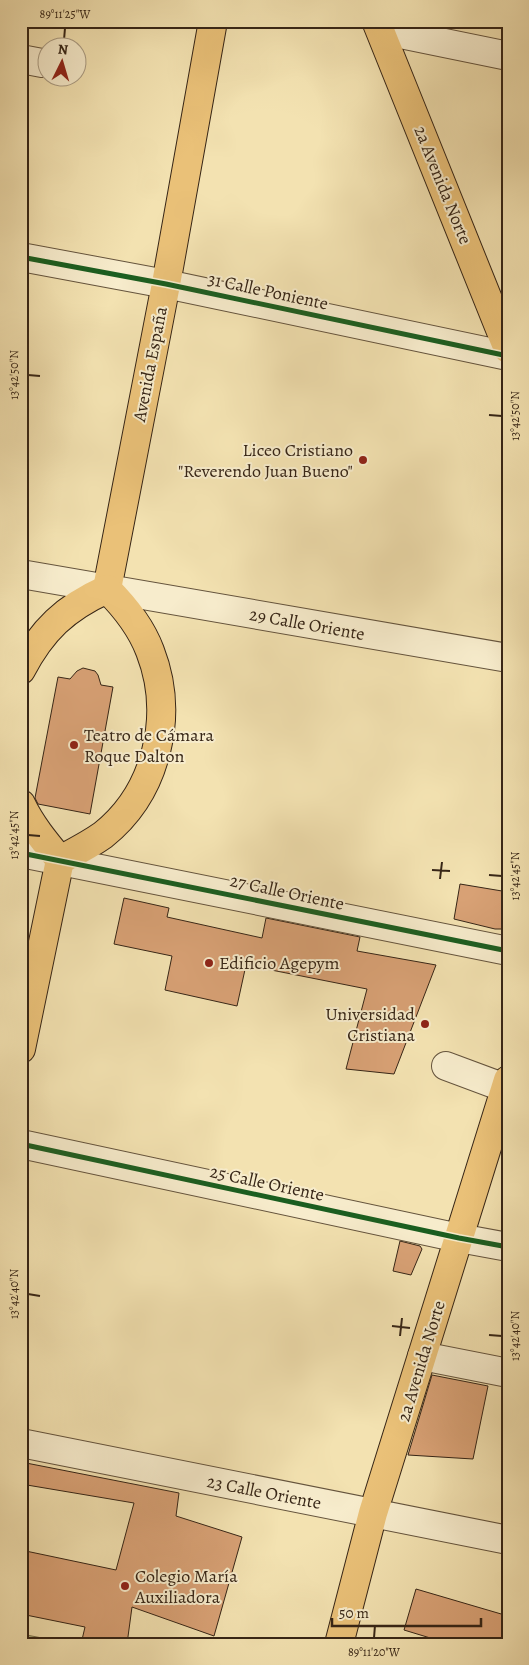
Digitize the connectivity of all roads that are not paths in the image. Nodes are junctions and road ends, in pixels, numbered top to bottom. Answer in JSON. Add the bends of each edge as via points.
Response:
{"nodes":[{"id":1,"x":213,"y":21,"type":"edge"},
{"id":2,"x":379,"y":26,"type":"edge"},
{"id":3,"x":508,"y":56,"type":"edge"},
{"id":4,"x":21,"y":257,"type":"edge"},
{"id":5,"x":166,"y":284,"type":"junction"},
{"id":6,"x":508,"y":349,"type":"edge"},
{"id":7,"x":508,"y":356,"type":"edge"},
{"id":8,"x":21,"y":574,"type":"edge"},
{"id":9,"x":106,"y":589,"type":"junction"},
{"id":10,"x":508,"y":658,"type":"edge"},
{"id":11,"x":21,"y":670,"type":"edge"},
{"id":12,"x":21,"y":804,"type":"edge"},
{"id":13,"x":21,"y":852,"type":"edge"},
{"id":14,"x":60,"y":860,"type":"junction"},
{"id":15,"x":508,"y":951,"type":"edge"},
{"id":16,"x":21,"y":1049,"type":"edge"},
{"id":17,"x":446,"y":1066,"type":"dead end"},
{"id":18,"x":507,"y":1084,"type":"edge"},
{"id":19,"x":21,"y":1144,"type":"edge"},
{"id":20,"x":459,"y":1238,"type":"junction"},
{"id":21,"x":508,"y":1246,"type":"edge"},
{"id":22,"x":422,"y":1356,"type":"junction"},
{"id":23,"x":508,"y":1373,"type":"edge"},
{"id":24,"x":21,"y":1443,"type":"edge"},
{"id":25,"x":373,"y":1513,"type":"junction"},
{"id":26,"x":508,"y":1540,"type":"edge"},
{"id":27,"x":339,"y":1644,"type":"edge"}],
"edges":[{"from":1,"to":5,"type":"main road","name":"Avenida España"},
{"from":2,"to":3,"type":"street"},
{"from":2,"to":6,"type":"main road","name":"2a Avenida Norte"},
{"from":4,"to":5,"type":"street","name":"31 Calle Poniente"},
{"from":5,"to":7,"type":"street","name":"31 Calle Poniente"},
{"from":5,"to":9,"type":"main road","name":"Avenida España"},
{"from":8,"to":9,"type":"street","name":"29 Calle Oriente"},
{"from":9,"to":10,"type":"street","name":"29 Calle Oriente"},
{"from":9,"to":11,"type":"main road","via":[[86,598],[47,630]]},
{"from":9,"to":14,"type":"main road","via":[[139,628],[150,651],[159,683],[161,725],[149,774],[122,817],[82,849]]},
{"from":12,"to":14,"type":"main road","via":[[41,838]]},
{"from":13,"to":14,"type":"street","name":"27 Calle Oriente"},
{"from":14,"to":15,"type":"street","name":"27 Calle Oriente"},
{"from":14,"to":16,"type":"main road"},
{"from":17,"to":18,"type":"street"},
{"from":18,"to":20,"type":"main road","name":"2a Avenida Norte"},
{"from":19,"to":20,"type":"street","name":"25 Calle Oriente"},
{"from":20,"to":21,"type":"street","name":"25 Calle Oriente"},
{"from":20,"to":22,"type":"main road","name":"2a Avenida Norte"},
{"from":22,"to":23,"type":"street"},
{"from":22,"to":25,"type":"main road","name":"2a Avenida Norte"},
{"from":24,"to":25,"type":"street","name":"23 Calle Oriente"},
{"from":25,"to":26,"type":"street","name":"23 Calle Oriente"},
{"from":25,"to":27,"type":"main road","name":"2a Avenida Norte"}]}
